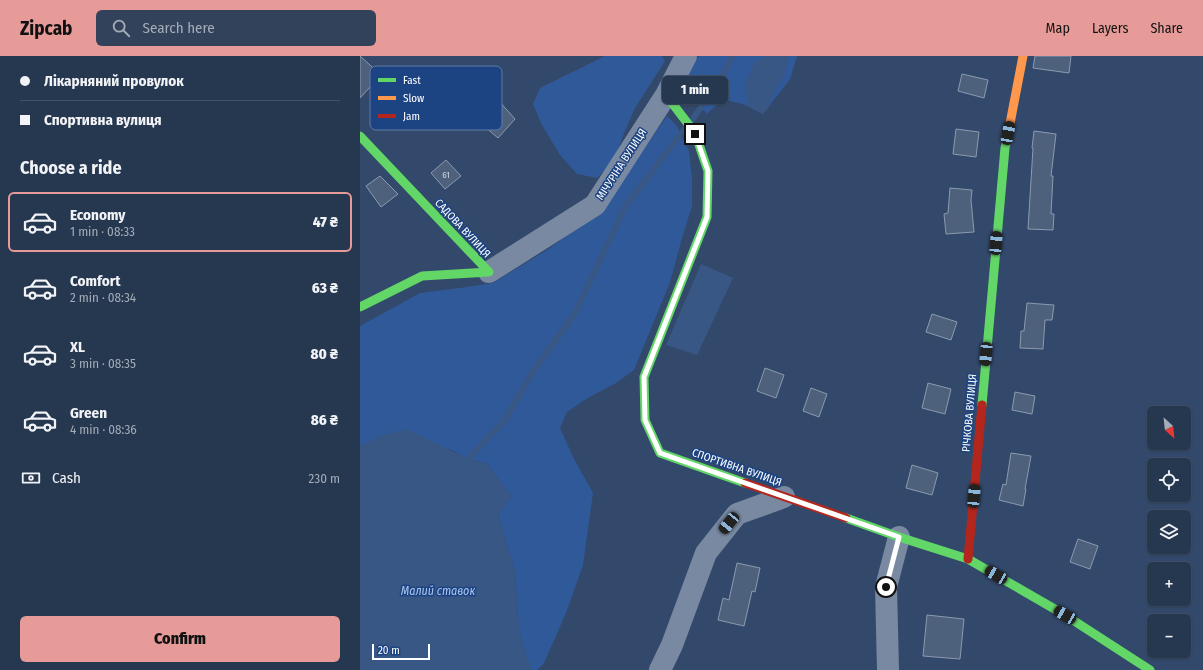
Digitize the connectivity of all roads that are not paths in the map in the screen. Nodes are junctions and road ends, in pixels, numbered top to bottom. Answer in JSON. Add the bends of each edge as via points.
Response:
{"nodes":[{"id":1,"x":686,"y":56,"type":"edge"},
{"id":2,"x":1023,"y":56,"type":"edge"},
{"id":3,"x":666,"y":95,"type":"junction"},
{"id":4,"x":360,"y":136,"type":"edge"},
{"id":5,"x":489,"y":272,"type":"junction"},
{"id":6,"x":360,"y":307,"type":"edge"},
{"id":7,"x":784,"y":497,"type":"junction"},
{"id":8,"x":899,"y":537,"type":"junction"},
{"id":9,"x":968,"y":559,"type":"junction"},
{"id":10,"x":660,"y":670,"type":"edge"},
{"id":11,"x":888,"y":670,"type":"edge"},
{"id":12,"x":1150,"y":670,"type":"edge"}],
"edges":[{"from":1,"to":3,"type":"street","name":"МІЧУРІНА ВУЛИЦЯ"},
{"from":2,"to":9,"type":"street","name":"РІЧКОВА ВУЛИЦЯ","via":[[1005,148]]},
{"from":3,"to":5,"type":"street","name":"МІЧУРІНА ВУЛИЦЯ","via":[[595,205]]},
{"from":3,"to":7,"type":"street","name":"СПОРТИВНА ВУЛИЦЯ","via":[[695,134],[708,171],[707,217],[644,377],[645,420],[660,453]]},
{"from":4,"to":5,"type":"street","name":"САДОВА ВУЛИЦЯ"},
{"from":5,"to":6,"type":"street","name":"САДОВА ВУЛИЦЯ","via":[[422,276]]},
{"from":7,"to":8,"type":"street","name":"СПОРТИВНА ВУЛИЦЯ"},
{"from":7,"to":10,"type":"street","via":[[737,514],[706,552],[672,645]]},
{"from":8,"to":9,"type":"street","name":"СПОРТИВНА ВУЛИЦЯ"},
{"from":8,"to":11,"type":"street","via":[[886,587]]},
{"from":9,"to":12,"type":"street","name":"СПОРТИВНА ВУЛИЦЯ","via":[[1065,615]]}]}
